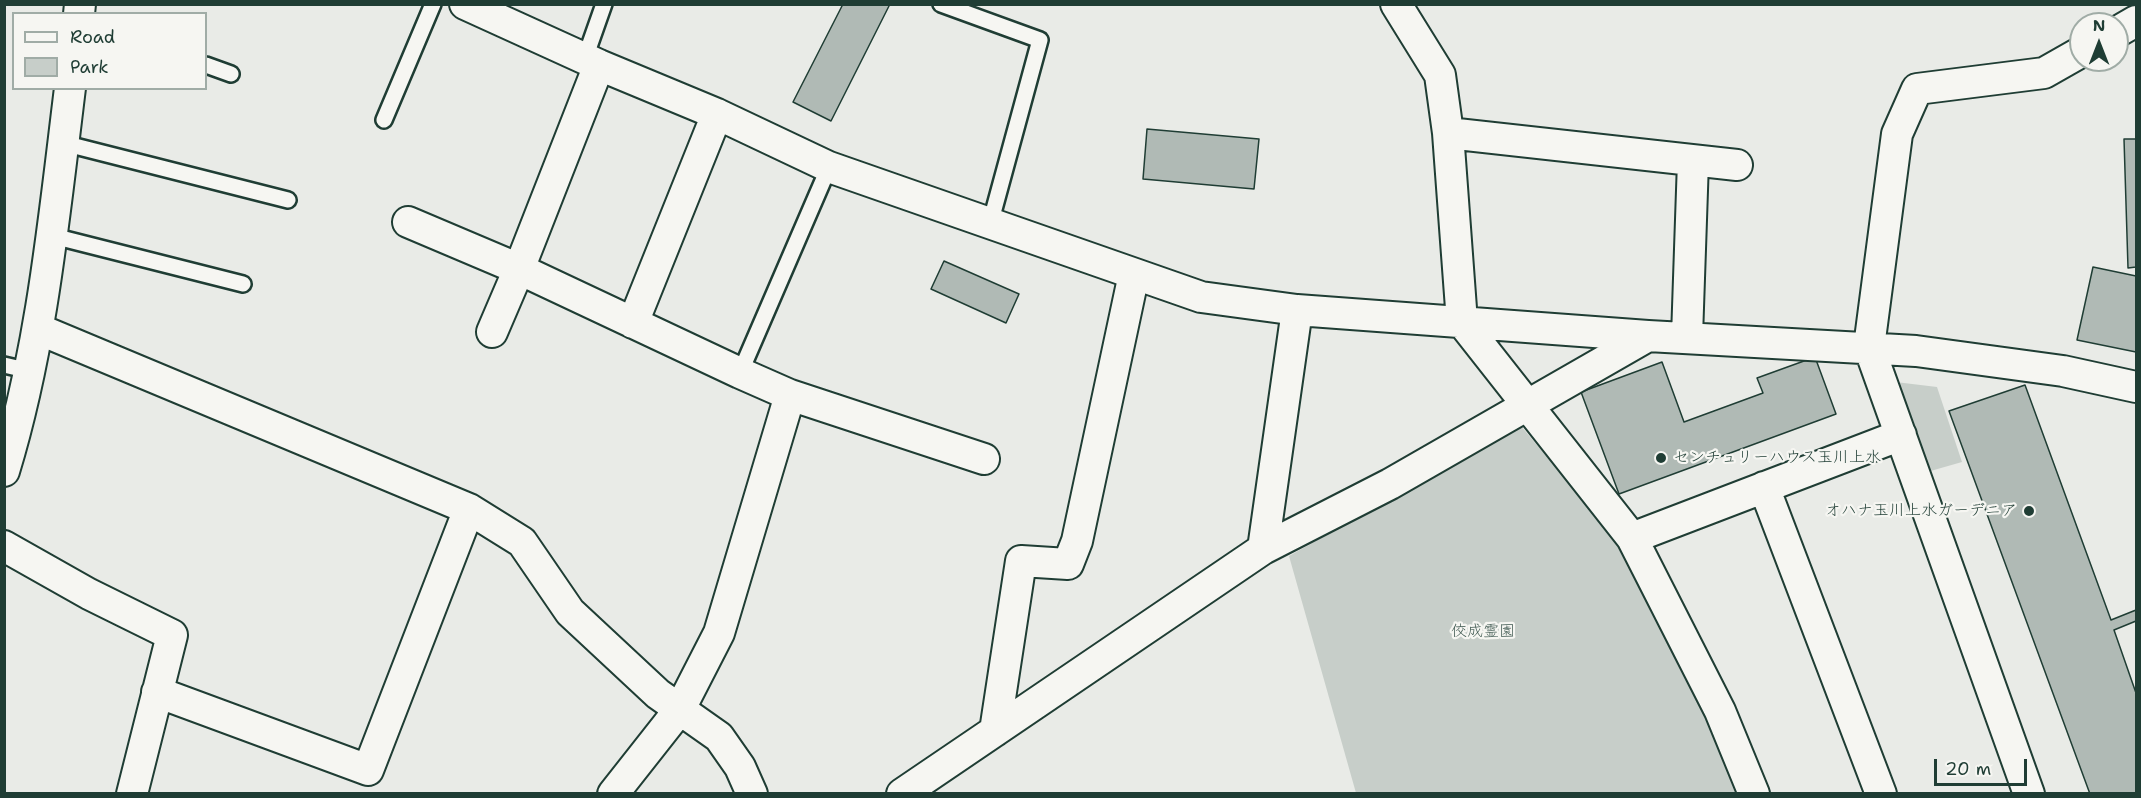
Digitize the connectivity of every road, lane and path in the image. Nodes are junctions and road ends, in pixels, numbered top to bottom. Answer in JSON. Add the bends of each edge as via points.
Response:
{"nodes":[{"id":1,"x":433,"y":4,"type":"edge"},
{"id":2,"x":465,"y":4,"type":"edge"},
{"id":3,"x":604,"y":4,"type":"edge"},
{"id":4,"x":941,"y":4,"type":"edge"},
{"id":5,"x":1396,"y":4,"type":"edge"},
{"id":6,"x":2069,"y":59,"type":"edge"},
{"id":7,"x":592,"y":61,"type":"junction"},
{"id":8,"x":207,"y":65,"type":"edge"},
{"id":9,"x":231,"y":74,"type":"dead end"},
{"id":10,"x":69,"y":90,"type":"edge"},
{"id":11,"x":717,"y":114,"type":"junction"},
{"id":12,"x":384,"y":120,"type":"dead end"},
{"id":13,"x":1448,"y":133,"type":"junction"},
{"id":14,"x":63,"y":143,"type":"junction"},
{"id":15,"x":1693,"y":161,"type":"junction"},
{"id":16,"x":1737,"y":165,"type":"dead end"},
{"id":17,"x":829,"y":167,"type":"junction"},
{"id":18,"x":288,"y":200,"type":"dead end"},
{"id":19,"x":408,"y":222,"type":"dead end"},
{"id":20,"x":990,"y":224,"type":"junction"},
{"id":21,"x":53,"y":236,"type":"junction"},
{"id":22,"x":519,"y":269,"type":"junction"},
{"id":23,"x":1134,"y":274,"type":"junction"},
{"id":24,"x":243,"y":284,"type":"dead end"},
{"id":25,"x":1297,"y":310,"type":"junction"},
{"id":26,"x":1462,"y":322,"type":"junction"},
{"id":27,"x":633,"y":323,"type":"junction"},
{"id":28,"x":38,"y":329,"type":"junction"},
{"id":29,"x":492,"y":332,"type":"dead end"},
{"id":30,"x":1648,"y":336,"type":"junction"},
{"id":31,"x":1687,"y":337,"type":"junction"},
{"id":32,"x":1869,"y":347,"type":"junction"},
{"id":33,"x":17,"y":368,"type":"edge"},
{"id":34,"x":740,"y":373,"type":"junction"},
{"id":35,"x":2136,"y":387,"type":"edge"},
{"id":36,"x":790,"y":395,"type":"junction"},
{"id":37,"x":1527,"y":405,"type":"junction"},
{"id":38,"x":1901,"y":435,"type":"junction"},
{"id":39,"x":984,"y":459,"type":"dead end"},
{"id":40,"x":4,"y":471,"type":"edge"},
{"id":41,"x":1764,"y":487,"type":"junction"},
{"id":42,"x":470,"y":509,"type":"junction"},
{"id":43,"x":1632,"y":538,"type":"junction"},
{"id":44,"x":4,"y":546,"type":"edge"},
{"id":45,"x":1263,"y":549,"type":"junction"},
{"id":46,"x":157,"y":692,"type":"junction"},
{"id":47,"x":680,"y":709,"type":"junction"},
{"id":48,"x":995,"y":731,"type":"junction"},
{"id":49,"x":132,"y":794,"type":"edge"},
{"id":50,"x":613,"y":794,"type":"edge"},
{"id":51,"x":752,"y":794,"type":"edge"},
{"id":52,"x":902,"y":794,"type":"edge"},
{"id":53,"x":1754,"y":794,"type":"edge"},
{"id":54,"x":1881,"y":794,"type":"edge"},
{"id":55,"x":2029,"y":794,"type":"edge"}],
"edges":[{"from":1,"to":12,"type":"lane"},
{"from":2,"to":7,"type":"street"},
{"from":3,"to":7,"type":"lane"},
{"from":4,"to":20,"type":"lane","via":[[1040,40]]},
{"from":5,"to":13,"type":"street","via":[[1440,75]]},
{"from":6,"to":32,"type":"street","via":[[2044,73],[1917,89],[1897,134]]},
{"from":7,"to":11,"type":"street"},
{"from":7,"to":22,"type":"street"},
{"from":8,"to":9,"type":"lane"},
{"from":10,"to":14,"type":"street"},
{"from":11,"to":17,"type":"street"},
{"from":11,"to":27,"type":"street"},
{"from":13,"to":15,"type":"street"},
{"from":13,"to":26,"type":"street"},
{"from":14,"to":18,"type":"lane"},
{"from":14,"to":21,"type":"street"},
{"from":15,"to":16,"type":"street"},
{"from":15,"to":31,"type":"street"},
{"from":17,"to":20,"type":"street"},
{"from":17,"to":34,"type":"lane"},
{"from":19,"to":22,"type":"street"},
{"from":20,"to":23,"type":"street"},
{"from":21,"to":24,"type":"lane"},
{"from":21,"to":28,"type":"street"},
{"from":22,"to":27,"type":"street"},
{"from":22,"to":29,"type":"street"},
{"from":23,"to":25,"type":"street","via":[[1201,297]]},
{"from":23,"to":48,"type":"street","via":[[1077,541],[1068,564],[1021,561]]},
{"from":25,"to":26,"type":"street"},
{"from":25,"to":45,"type":"street"},
{"from":26,"to":30,"type":"street"},
{"from":26,"to":37,"type":"street"},
{"from":27,"to":34,"type":"street"},
{"from":28,"to":33,"type":"street"},
{"from":28,"to":42,"type":"street"},
{"from":30,"to":31,"type":"street"},
{"from":30,"to":37,"type":"street"},
{"from":31,"to":32,"type":"street"},
{"from":32,"to":35,"type":"street","via":[[2063,371]]},
{"from":32,"to":38,"type":"street"},
{"from":33,"to":40,"type":"street"},
{"from":34,"to":36,"type":"street"},
{"from":36,"to":39,"type":"street"},
{"from":36,"to":47,"type":"street","via":[[719,633]]},
{"from":37,"to":43,"type":"street"},
{"from":37,"to":45,"type":"street","via":[[1390,484]]},
{"from":38,"to":41,"type":"street"},
{"from":38,"to":55,"type":"street"},
{"from":41,"to":43,"type":"street"},
{"from":41,"to":54,"type":"street"},
{"from":42,"to":46,"type":"street","via":[[368,770]]},
{"from":42,"to":47,"type":"street","via":[[522,542],[570,612],[658,694]]},
{"from":43,"to":53,"type":"street","via":[[1720,711]]},
{"from":44,"to":46,"type":"street","via":[[88,594],[172,635]]},
{"from":45,"to":48,"type":"street"},
{"from":46,"to":49,"type":"street"},
{"from":47,"to":50,"type":"street"},
{"from":47,"to":51,"type":"street","via":[[719,737],[740,766]]},
{"from":48,"to":52,"type":"street"}]}
